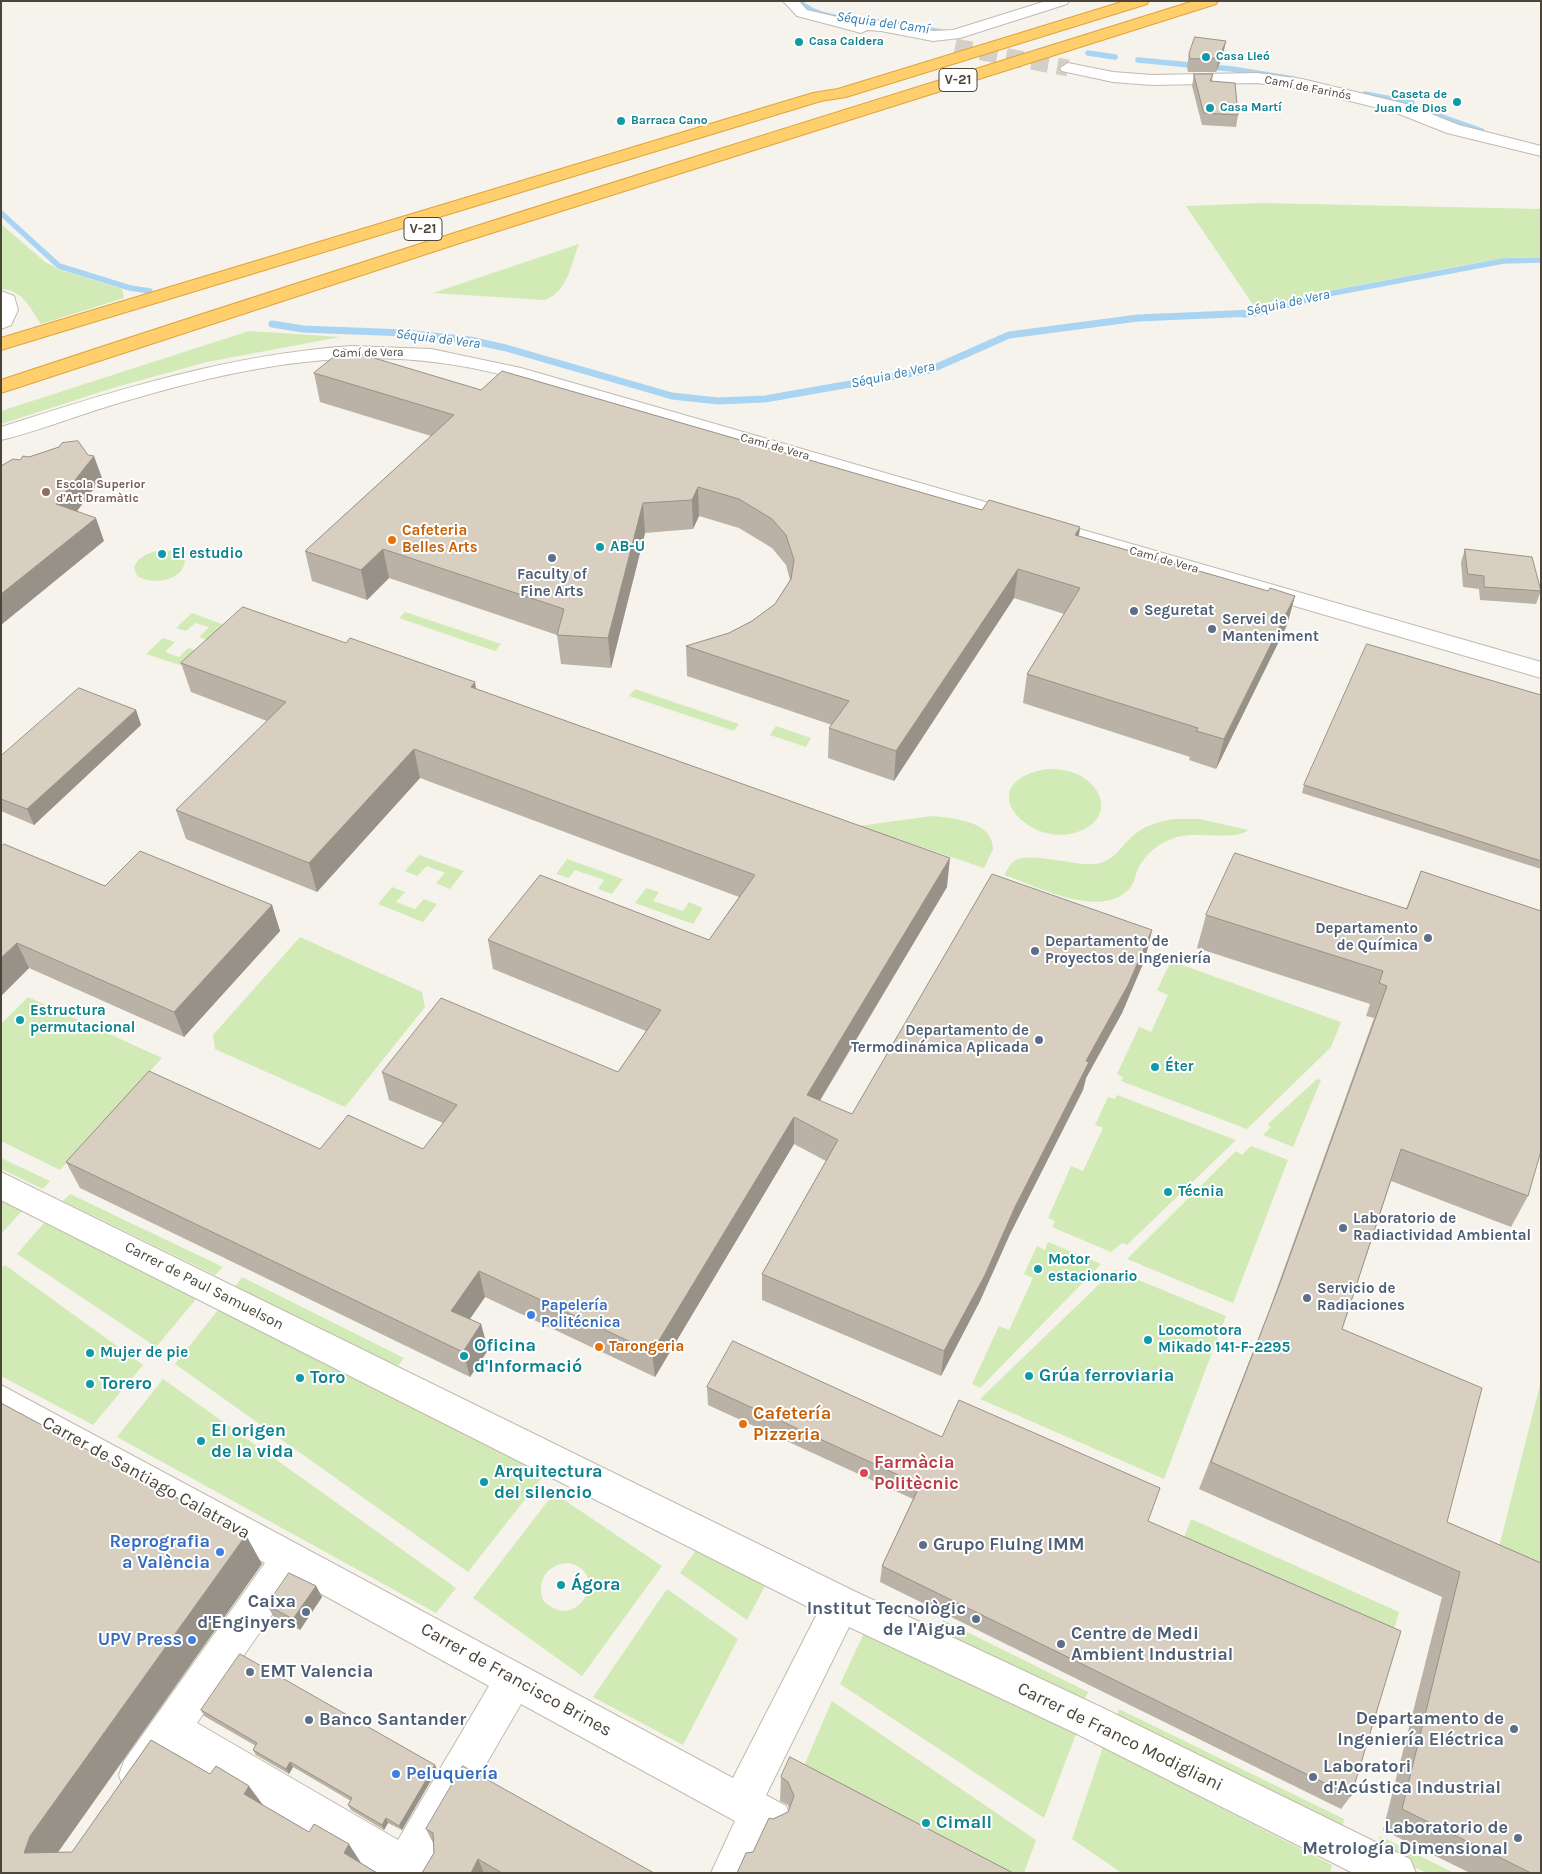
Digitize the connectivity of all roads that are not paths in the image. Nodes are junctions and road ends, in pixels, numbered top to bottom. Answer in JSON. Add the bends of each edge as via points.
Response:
{"nodes":[{"id":1,"x":790,"y":1,"type":"edge"},
{"id":2,"x":1062,"y":1,"type":"edge"},
{"id":3,"x":1142,"y":1,"type":"edge"},
{"id":4,"x":1211,"y":1,"type":"edge"},
{"id":5,"x":844,"y":24,"type":"junction"},
{"id":6,"x":955,"y":47,"type":"tunnel mouth"},
{"id":7,"x":1068,"y":68,"type":"tunnel mouth"},
{"id":8,"x":840,"y":94,"type":"junction"},
{"id":9,"x":1541,"y":151,"type":"edge"},
{"id":10,"x":1,"y":297,"type":"edge"},
{"id":11,"x":209,"y":317,"type":"junction"},
{"id":12,"x":1,"y":323,"type":"edge"},
{"id":13,"x":1,"y":344,"type":"edge"},
{"id":14,"x":1,"y":358,"type":"edge"},
{"id":15,"x":1,"y":380,"type":"edge"},
{"id":16,"x":1,"y":387,"type":"edge"},
{"id":17,"x":1,"y":434,"type":"edge"},
{"id":18,"x":1541,"y":670,"type":"edge"},
{"id":19,"x":1,"y":1185,"type":"edge"},
{"id":20,"x":1,"y":1400,"type":"edge"},
{"id":21,"x":290,"y":1557,"type":"junction"},
{"id":22,"x":841,"y":1604,"type":"junction"},
{"id":23,"x":514,"y":1680,"type":"junction"},
{"id":24,"x":170,"y":1729,"type":"junction"},
{"id":25,"x":120,"y":1801,"type":"edge"},
{"id":26,"x":757,"y":1812,"type":"junction"},
{"id":27,"x":408,"y":1870,"type":"edge"},
{"id":28,"x":731,"y":1873,"type":"edge"},
{"id":29,"x":1396,"y":1873,"type":"edge"}],
"edges":[{"from":1,"to":5,"type":"street","via":[[802,13]]},
{"from":2,"to":5,"type":"street","via":[[954,35],[933,36],[881,26]]},
{"from":3,"to":8,"type":"highway","number":"V-21"},
{"from":4,"to":11,"type":"highway","number":"V-21","via":[[704,158]]},
{"from":5,"to":6,"type":"street"},
{"from":7,"to":9,"type":"street","name":"Camí de Farinós","via":[[1152,80],[1257,78],[1302,84],[1400,108],[1453,129]]},
{"from":8,"to":13,"type":"highway","via":[[819,96]]},
{"from":8,"to":14,"type":"highway","number":"V-21","via":[[834,103]]},
{"from":10,"to":12,"type":"street","via":[[7,300],[10,309]]},
{"from":11,"to":15,"type":"highway","number":"V-21"},
{"from":11,"to":16,"type":"highway"},
{"from":17,"to":18,"type":"street","name":"Camí de Vera","via":[[103,408],[168,382],[298,356],[386,351],[454,358],[552,382]]},
{"from":19,"to":22,"type":"street","name":"Carrer de Paul Samuelson"},
{"from":20,"to":21,"type":"street","name":"Carrer de Santiago Calatrava"},
{"from":21,"to":23,"type":"street","name":"Carrer de Francisco Brines"},
{"from":21,"to":24,"type":"street"},
{"from":22,"to":26,"type":"street"},
{"from":22,"to":29,"type":"street","name":"Carrer de Franco Modigliani","via":[[1090,1721]]},
{"from":23,"to":26,"type":"street","name":"Carrer de Francisco Brines"},
{"from":23,"to":27,"type":"street"},
{"from":24,"to":25,"type":"street"},
{"from":24,"to":27,"type":"street"},
{"from":26,"to":28,"type":"street"}]}
